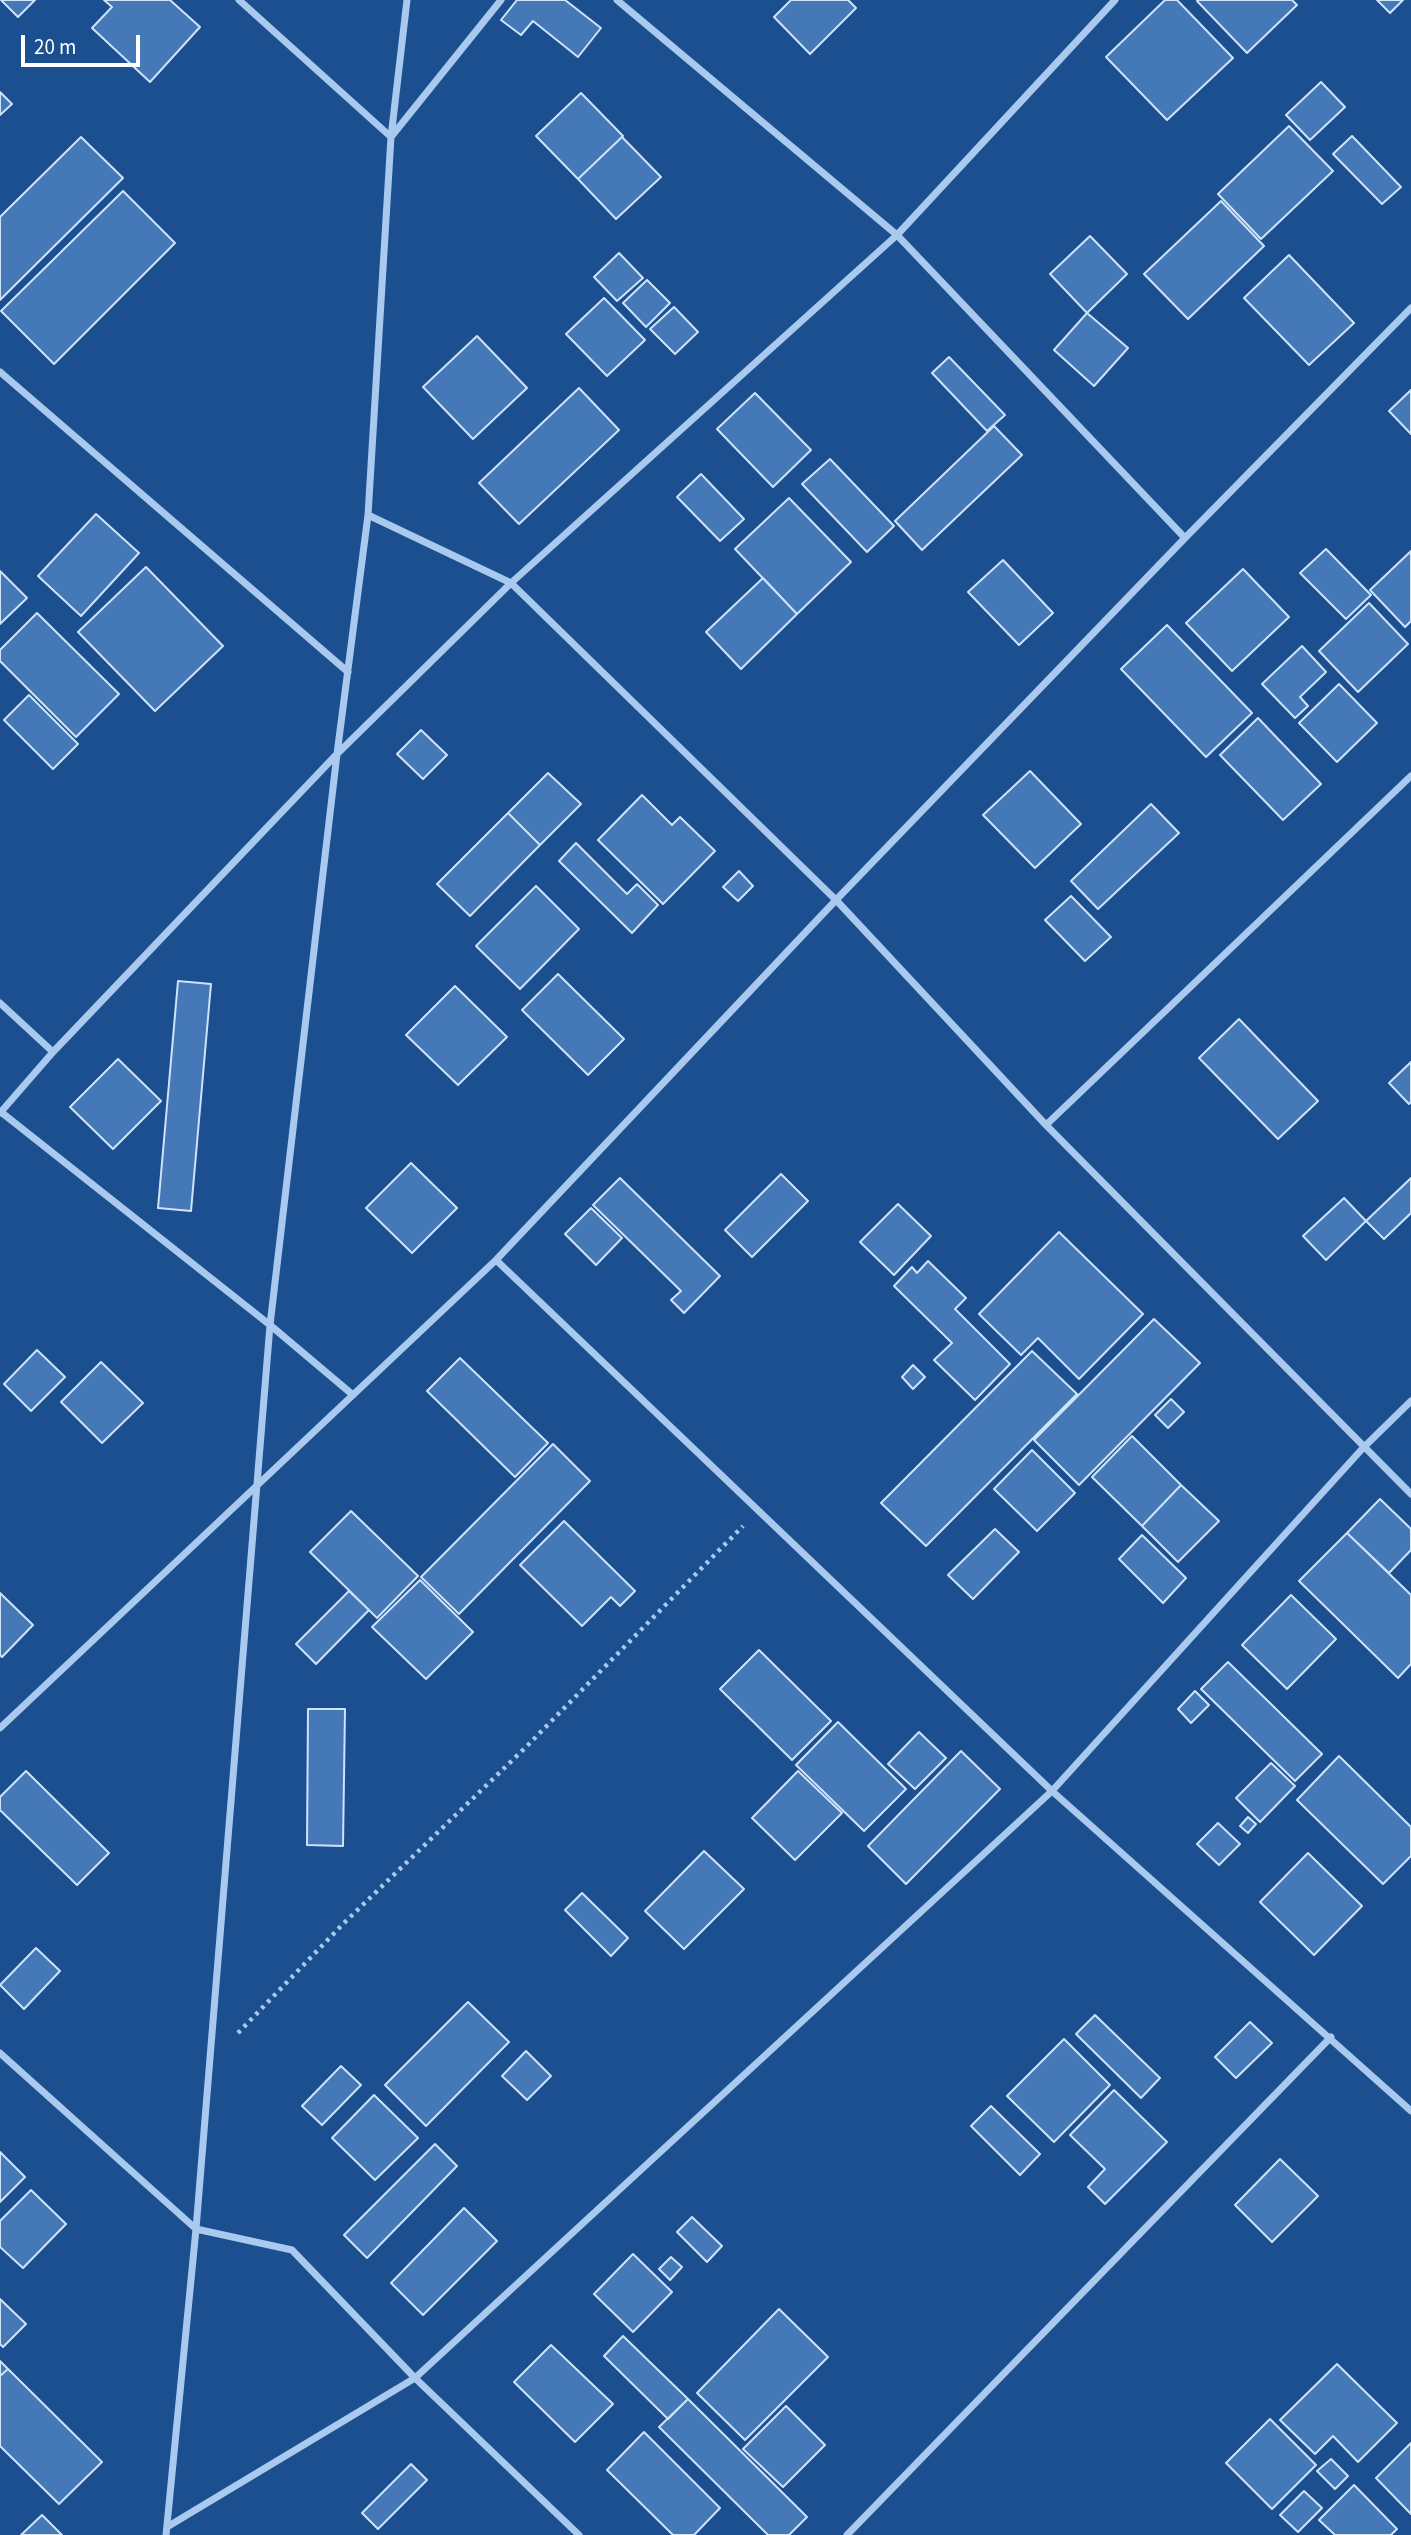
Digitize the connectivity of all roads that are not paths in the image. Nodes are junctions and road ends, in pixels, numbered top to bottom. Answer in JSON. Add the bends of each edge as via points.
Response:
{"nodes":[{"id":1,"x":239,"y":0,"type":"edge"},
{"id":2,"x":407,"y":0,"type":"edge"},
{"id":3,"x":500,"y":0,"type":"edge"},
{"id":4,"x":617,"y":0,"type":"edge"},
{"id":5,"x":1115,"y":0,"type":"edge"},
{"id":6,"x":391,"y":136,"type":"junction"},
{"id":7,"x":897,"y":235,"type":"junction"},
{"id":8,"x":1411,"y":308,"type":"edge"},
{"id":9,"x":0,"y":372,"type":"edge"},
{"id":10,"x":368,"y":515,"type":"junction"},
{"id":11,"x":1185,"y":538,"type":"junction"},
{"id":12,"x":511,"y":583,"type":"junction"},
{"id":13,"x":348,"y":673,"type":"junction"},
{"id":14,"x":337,"y":754,"type":"junction"},
{"id":15,"x":1411,"y":776,"type":"edge"},
{"id":16,"x":836,"y":900,"type":"junction"},
{"id":17,"x":0,"y":1003,"type":"edge"},
{"id":18,"x":53,"y":1052,"type":"junction"},
{"id":19,"x":0,"y":1112,"type":"edge"},
{"id":20,"x":1046,"y":1125,"type":"junction"},
{"id":21,"x":496,"y":1260,"type":"junction"},
{"id":22,"x":271,"y":1325,"type":"junction"},
{"id":23,"x":353,"y":1395,"type":"junction"},
{"id":24,"x":1411,"y":1401,"type":"edge"},
{"id":25,"x":1363,"y":1448,"type":"junction"},
{"id":26,"x":257,"y":1486,"type":"junction"},
{"id":27,"x":1411,"y":1494,"type":"edge"},
{"id":28,"x":0,"y":1728,"type":"edge"},
{"id":29,"x":1052,"y":1791,"type":"junction"},
{"id":30,"x":1331,"y":2037,"type":"junction"},
{"id":31,"x":0,"y":2053,"type":"edge"},
{"id":32,"x":1411,"y":2111,"type":"edge"},
{"id":33,"x":196,"y":2230,"type":"junction"},
{"id":34,"x":415,"y":2378,"type":"junction"},
{"id":35,"x":167,"y":2531,"type":"edge"},
{"id":36,"x":579,"y":2535,"type":"edge"},
{"id":37,"x":847,"y":2535,"type":"edge"}],
"edges":[{"from":1,"to":6,"type":"street"},
{"from":2,"to":6,"type":"street"},
{"from":3,"to":6,"type":"street"},
{"from":4,"to":7,"type":"street"},
{"from":5,"to":7,"type":"street"},
{"from":6,"to":10,"type":"street"},
{"from":7,"to":11,"type":"street"},
{"from":7,"to":12,"type":"street"},
{"from":8,"to":11,"type":"street"},
{"from":9,"to":13,"type":"street"},
{"from":10,"to":12,"type":"street"},
{"from":10,"to":13,"type":"street"},
{"from":11,"to":16,"type":"street"},
{"from":12,"to":14,"type":"street"},
{"from":12,"to":16,"type":"street"},
{"from":13,"to":14,"type":"street"},
{"from":14,"to":18,"type":"street"},
{"from":14,"to":22,"type":"street"},
{"from":15,"to":20,"type":"street"},
{"from":16,"to":20,"type":"street"},
{"from":16,"to":21,"type":"street"},
{"from":17,"to":18,"type":"street"},
{"from":18,"to":19,"type":"street"},
{"from":19,"to":22,"type":"street"},
{"from":20,"to":25,"type":"street"},
{"from":21,"to":23,"type":"street"},
{"from":21,"to":29,"type":"street"},
{"from":22,"to":23,"type":"street"},
{"from":22,"to":26,"type":"street"},
{"from":23,"to":26,"type":"street"},
{"from":24,"to":25,"type":"street"},
{"from":25,"to":27,"type":"street"},
{"from":25,"to":29,"type":"street"},
{"from":26,"to":28,"type":"street"},
{"from":26,"to":33,"type":"street"},
{"from":29,"to":30,"type":"street"},
{"from":29,"to":34,"type":"street"},
{"from":30,"to":32,"type":"street"},
{"from":30,"to":37,"type":"street"},
{"from":31,"to":33,"type":"street"},
{"from":33,"to":34,"type":"street","via":[[292,2250]]},
{"from":33,"to":35,"type":"street"},
{"from":34,"to":35,"type":"street"},
{"from":34,"to":36,"type":"street"}]}
